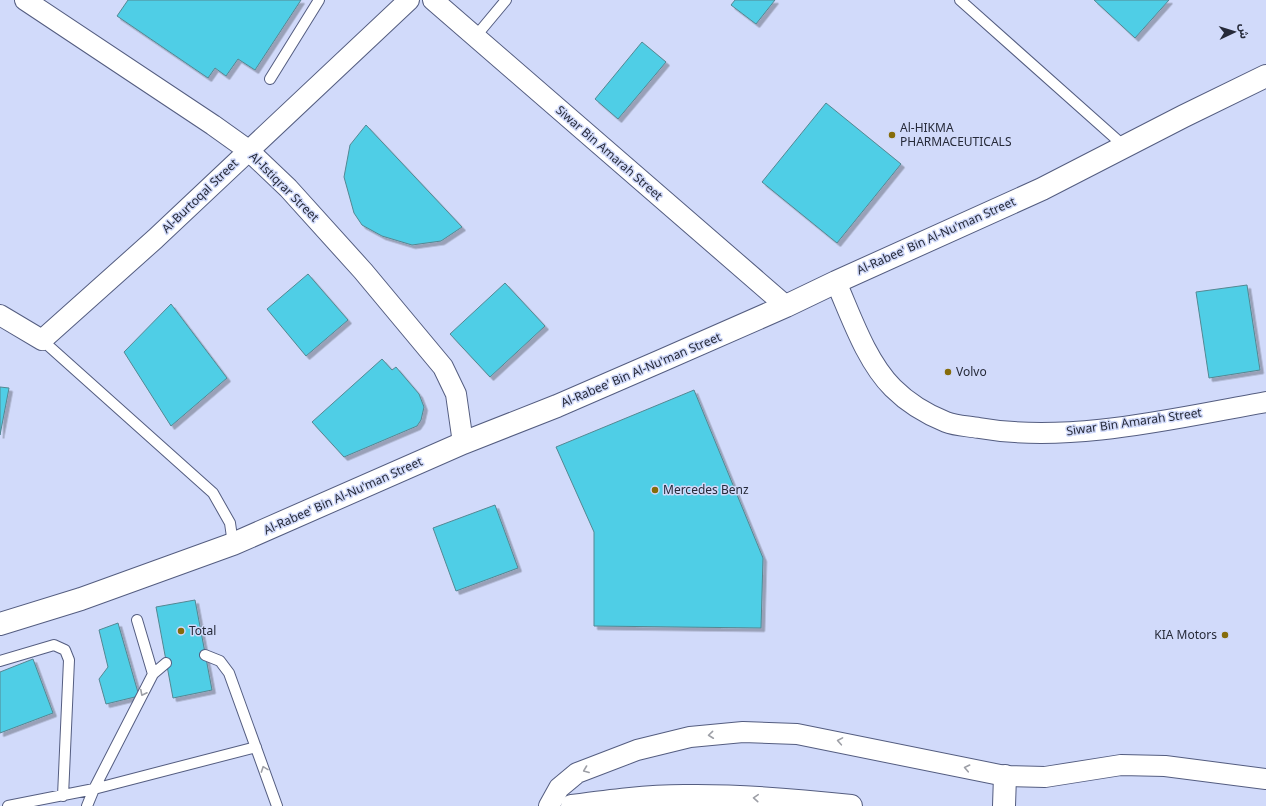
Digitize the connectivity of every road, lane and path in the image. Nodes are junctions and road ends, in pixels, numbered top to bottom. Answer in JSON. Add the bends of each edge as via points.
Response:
{"nodes":[{"id":1,"x":25,"y":0,"type":"edge"},
{"id":2,"x":319,"y":0,"type":"edge"},
{"id":3,"x":409,"y":0,"type":"edge"},
{"id":4,"x":433,"y":0,"type":"edge"},
{"id":5,"x":506,"y":0,"type":"edge"},
{"id":6,"x":960,"y":0,"type":"edge"},
{"id":7,"x":476,"y":36,"type":"junction"},
{"id":8,"x":1266,"y":76,"type":"edge"},
{"id":9,"x":270,"y":79,"type":"dead end"},
{"id":10,"x":1124,"y":146,"type":"junction"},
{"id":11,"x":248,"y":150,"type":"junction"},
{"id":12,"x":836,"y":282,"type":"junction"},
{"id":13,"x":786,"y":306,"type":"junction"},
{"id":14,"x":0,"y":315,"type":"edge"},
{"id":15,"x":42,"y":340,"type":"junction"},
{"id":16,"x":1266,"y":402,"type":"edge"},
{"id":17,"x":463,"y":443,"type":"junction"},
{"id":18,"x":233,"y":544,"type":"junction"},
{"id":19,"x":137,"y":620,"type":"dead end"},
{"id":20,"x":0,"y":624,"type":"edge"},
{"id":21,"x":205,"y":655,"type":"dead end"},
{"id":22,"x":0,"y":661,"type":"edge"},
{"id":23,"x":166,"y":663,"type":"dead end"},
{"id":24,"x":153,"y":674,"type":"junction"},
{"id":25,"x":256,"y":747,"type":"junction"},
{"id":26,"x":1005,"y":776,"type":"junction"},
{"id":27,"x":1266,"y":779,"type":"edge"},
{"id":28,"x":94,"y":789,"type":"junction"},
{"id":29,"x":63,"y":796,"type":"junction"},
{"id":30,"x":8,"y":806,"type":"edge"},
{"id":31,"x":87,"y":806,"type":"edge"},
{"id":32,"x":278,"y":806,"type":"edge"},
{"id":33,"x":549,"y":806,"type":"edge"},
{"id":34,"x":572,"y":806,"type":"edge"},
{"id":35,"x":851,"y":806,"type":"edge"},
{"id":36,"x":1004,"y":806,"type":"edge"}],
"edges":[{"from":1,"to":11,"type":"street","name":"Al-Istiqrar Street"},
{"from":2,"to":9,"type":"lane"},
{"from":3,"to":11,"type":"street","name":"Al-Burtoqal Street"},
{"from":4,"to":7,"type":"street","name":"Siwar Bin Amarah Street"},
{"from":5,"to":7,"type":"lane"},
{"from":6,"to":10,"type":"lane"},
{"from":7,"to":13,"type":"street","name":"Siwar Bin Amarah Street"},
{"from":8,"to":10,"type":"street","name":"Al-Rabee' Bin Al-Nu'man Street"},
{"from":10,"to":12,"type":"street","name":"Al-Rabee' Bin Al-Nu'man Street","via":[[1042,189]]},
{"from":11,"to":15,"type":"street","name":"Al-Burtoqal Street","via":[[155,239]]},
{"from":11,"to":17,"type":"street","name":"Al-Istiqrar Street","via":[[288,188],[443,367],[456,394]]},
{"from":12,"to":13,"type":"street","name":"Al-Rabee' Bin Al-Nu'man Street"},
{"from":12,"to":16,"type":"street","name":"Siwar Bin Amarah Street","via":[[856,329],[880,372],[892,387],[925,412],[948,422],[999,432],[1080,432]]},
{"from":13,"to":17,"type":"street","name":"Al-Rabee' Bin Al-Nu'man Street","via":[[564,403]]},
{"from":14,"to":15,"type":"street"},
{"from":15,"to":18,"type":"lane","via":[[213,493],[230,523]]},
{"from":17,"to":18,"type":"street","name":"Al-Rabee' Bin Al-Nu'man Street"},
{"from":18,"to":20,"type":"street","name":"Al-Rabee' Bin Al-Nu'man Street","via":[[81,599]]},
{"from":19,"to":24,"type":"lane"},
{"from":21,"to":25,"type":"lane","via":[[220,661],[229,673]]},
{"from":22,"to":29,"type":"lane","via":[[54,645],[65,650],[70,660]]},
{"from":23,"to":24,"type":"lane"},
{"from":24,"to":28,"type":"lane","one_way":true},
{"from":25,"to":28,"type":"lane"},
{"from":32,"to":25,"type":"lane","one_way":true},
{"from":26,"to":27,"type":"street","via":[[1046,776],[1122,765],[1165,766]]},
{"from":26,"to":33,"type":"street","one_way":true,"via":[[798,734],[743,732],[690,737],[637,750],[577,773],[559,788]]},
{"from":26,"to":36,"type":"street"},
{"from":28,"to":29,"type":"lane"},
{"from":28,"to":31,"type":"lane"},
{"from":29,"to":30,"type":"lane"},
{"from":35,"to":34,"type":"street","one_way":true,"via":[[684,796],[622,799]]}]}
